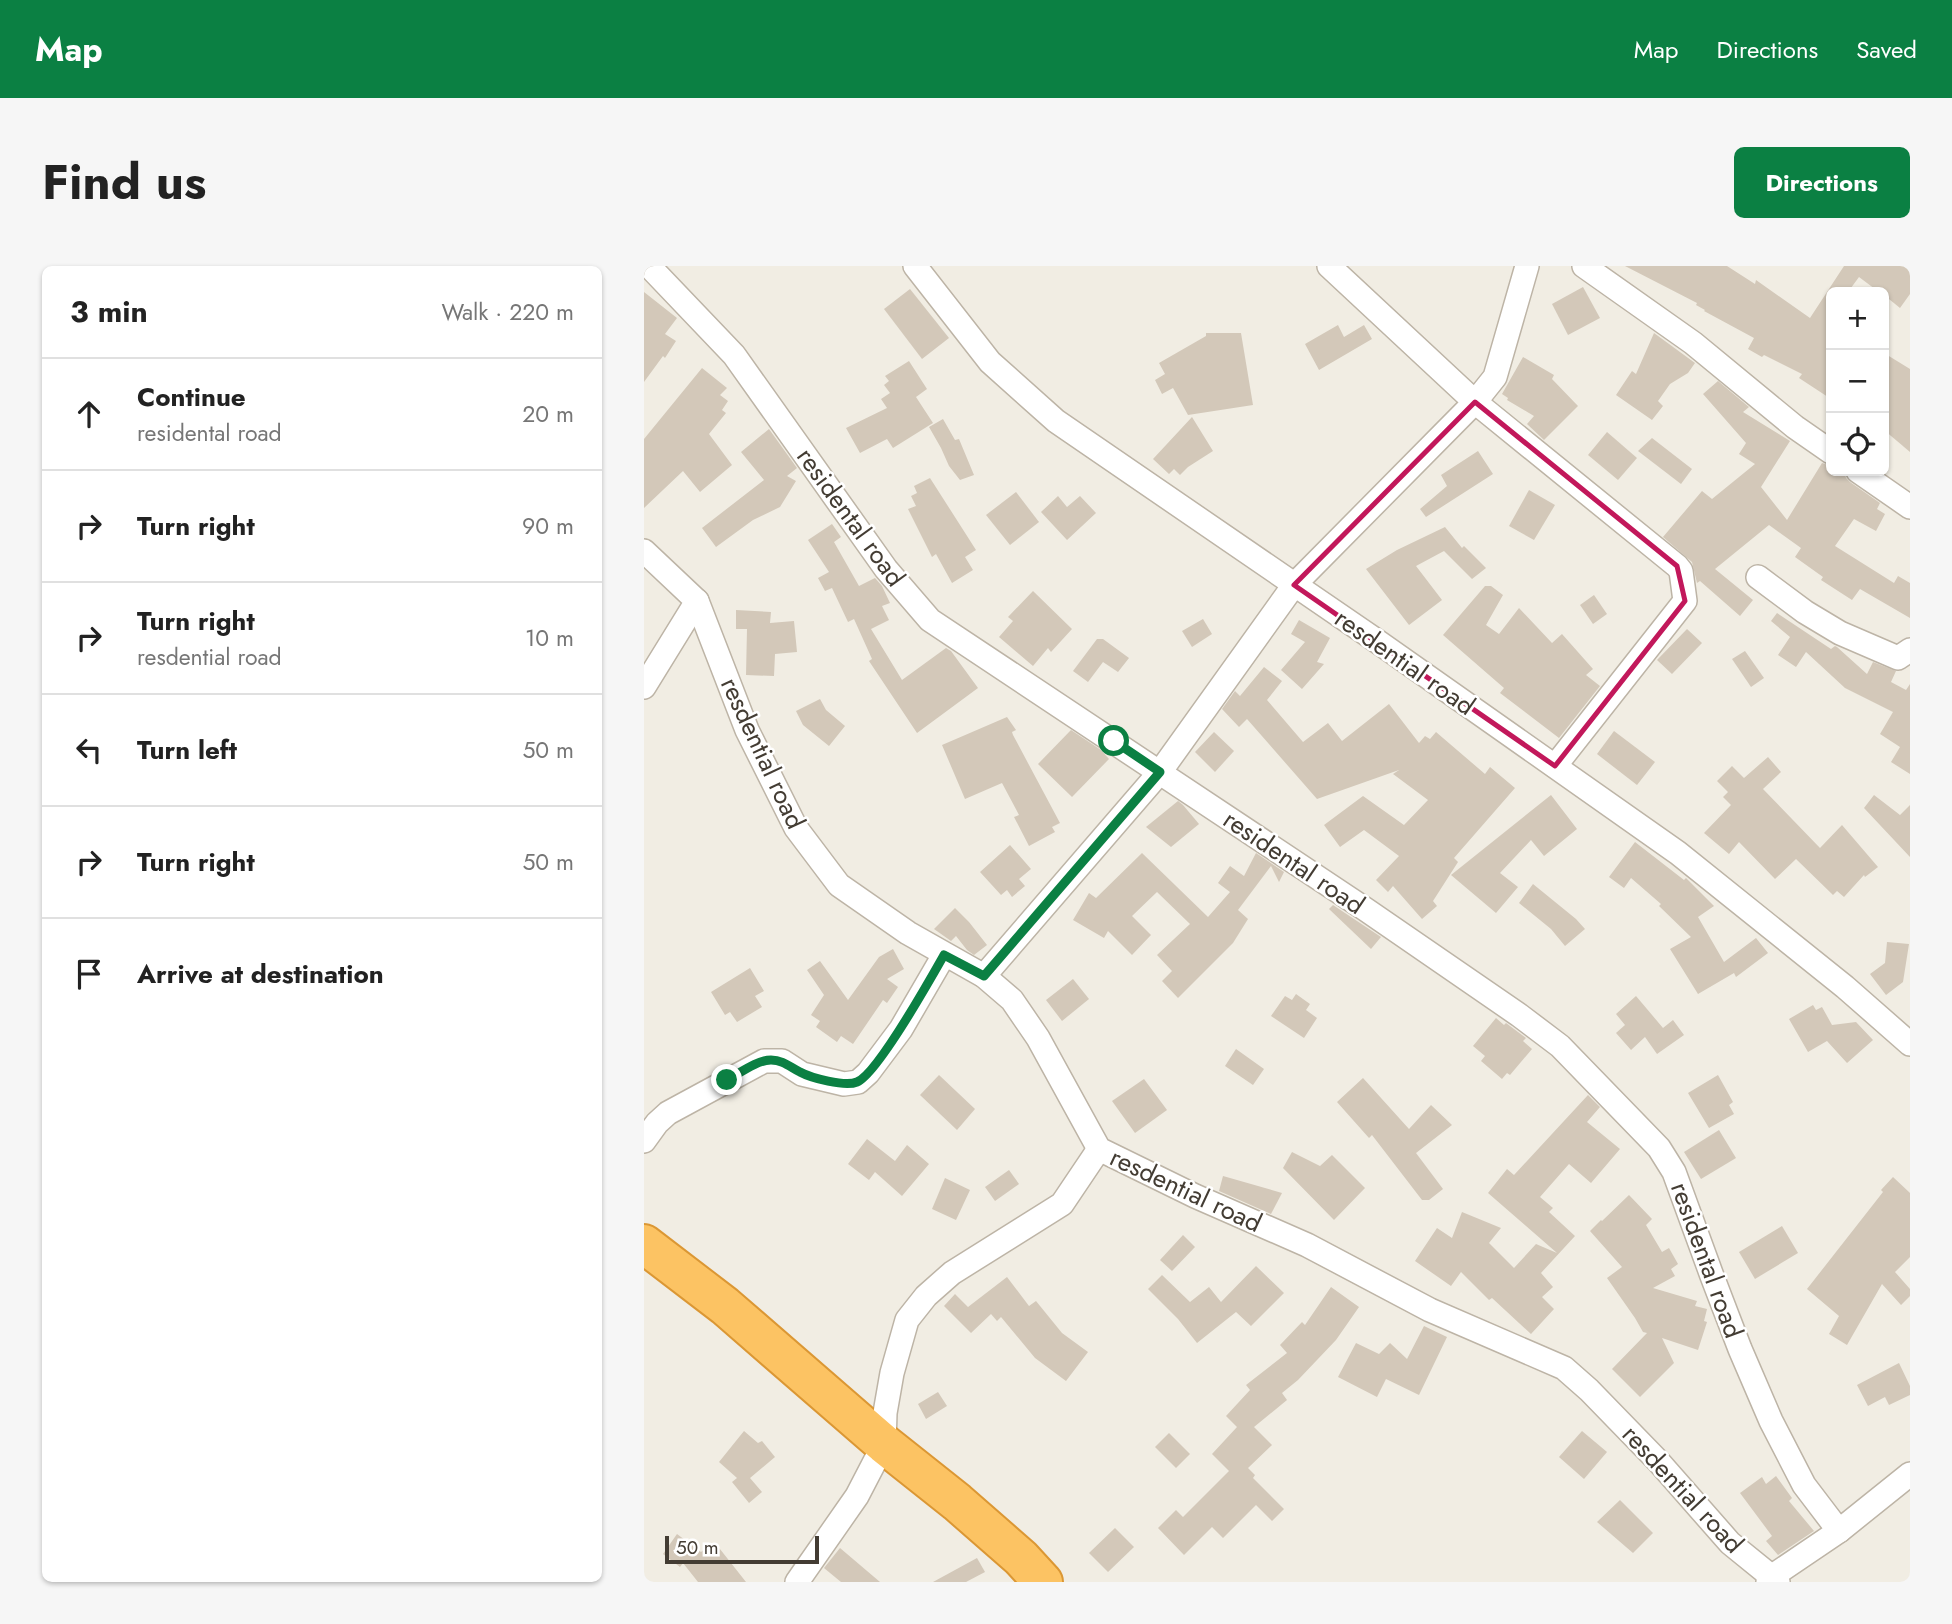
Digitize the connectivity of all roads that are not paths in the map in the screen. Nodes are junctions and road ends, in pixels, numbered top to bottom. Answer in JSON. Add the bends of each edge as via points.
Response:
{"nodes":[{"id":1,"x":649,"y":266,"type":"edge"},
{"id":2,"x":915,"y":266,"type":"edge"},
{"id":3,"x":1329,"y":266,"type":"edge"},
{"id":4,"x":1527,"y":266,"type":"edge"},
{"id":5,"x":1584,"y":266,"type":"edge"},
{"id":6,"x":1475,"y":402,"type":"junction"},
{"id":7,"x":1826,"y":449,"type":"edge"},
{"id":8,"x":1865,"y":476,"type":"edge"},
{"id":9,"x":1910,"y":507,"type":"edge"},
{"id":10,"x":644,"y":551,"type":"edge"},
{"id":11,"x":1758,"y":577,"type":"dead end"},
{"id":12,"x":1294,"y":585,"type":"junction"},
{"id":13,"x":696,"y":601,"type":"junction"},
{"id":14,"x":1910,"y":650,"type":"edge"},
{"id":15,"x":644,"y":687,"type":"edge"},
{"id":16,"x":1555,"y":766,"type":"junction"},
{"id":17,"x":1160,"y":772,"type":"junction"},
{"id":18,"x":944,"y":955,"type":"junction"},
{"id":19,"x":984,"y":976,"type":"junction"},
{"id":20,"x":1910,"y":1044,"type":"edge"},
{"id":21,"x":644,"y":1141,"type":"edge"},
{"id":22,"x":1100,"y":1149,"type":"junction"},
{"id":23,"x":644,"y":1244,"type":"edge"},
{"id":24,"x":884,"y":1444,"type":"junction"},
{"id":25,"x":1910,"y":1474,"type":"edge"},
{"id":26,"x":1839,"y":1531,"type":"junction"},
{"id":27,"x":1772,"y":1580,"type":"edge"},
{"id":28,"x":797,"y":1582,"type":"edge"},
{"id":29,"x":1042,"y":1582,"type":"edge"}],
"edges":[{"from":1,"to":17,"type":"street","name":"residental road","via":[[734,355],[886,569],[930,620]]},
{"from":2,"to":12,"type":"street","name":"resdential road","via":[[990,362],[1056,421]]},
{"from":3,"to":6,"type":"street"},
{"from":4,"to":6,"type":"street","via":[[1495,377]]},
{"from":5,"to":7,"type":"street","via":[[1693,343]]},
{"from":6,"to":12,"type":"street"},
{"from":6,"to":16,"type":"street","via":[[1681,572],[1685,601]]},
{"from":8,"to":9,"type":"street"},
{"from":10,"to":13,"type":"street"},
{"from":11,"to":14,"type":"street","via":[[1840,633],[1898,658]]},
{"from":12,"to":16,"type":"street","name":"resdential road"},
{"from":12,"to":17,"type":"street"},
{"from":13,"to":15,"type":"street"},
{"from":13,"to":18,"type":"street","name":"resdential road","via":[[747,730],[796,828],[839,885]]},
{"from":16,"to":20,"type":"street","name":"resdential road","via":[[1678,853]]},
{"from":17,"to":19,"type":"street"},
{"from":17,"to":26,"type":"street","name":"residental road","via":[[1560,1046],[1658,1148],[1674,1172],[1771,1421],[1804,1485]]},
{"from":18,"to":19,"type":"street","name":"resdential road"},
{"from":18,"to":21,"type":"street","via":[[901,1028],[858,1082],[844,1084],[802,1074],[782,1061],[764,1061],[668,1113]]},
{"from":19,"to":22,"type":"street","name":"resdential road","via":[[1012,1000],[1038,1038]]},
{"from":22,"to":24,"type":"street","via":[[1062,1204],[952,1273],[907,1320],[891,1373]]},
{"from":22,"to":27,"type":"street","name":"resdential road","via":[[1307,1245],[1430,1311],[1564,1368],[1658,1461],[1730,1543]]},
{"from":23,"to":24,"type":"highway","via":[[725,1306]]},
{"from":24,"to":28,"type":"street","via":[[857,1496]]},
{"from":24,"to":29,"type":"highway","via":[[967,1510]]},
{"from":25,"to":26,"type":"street","name":"resdential road"},
{"from":26,"to":27,"type":"street","name":"resdential road"}]}
